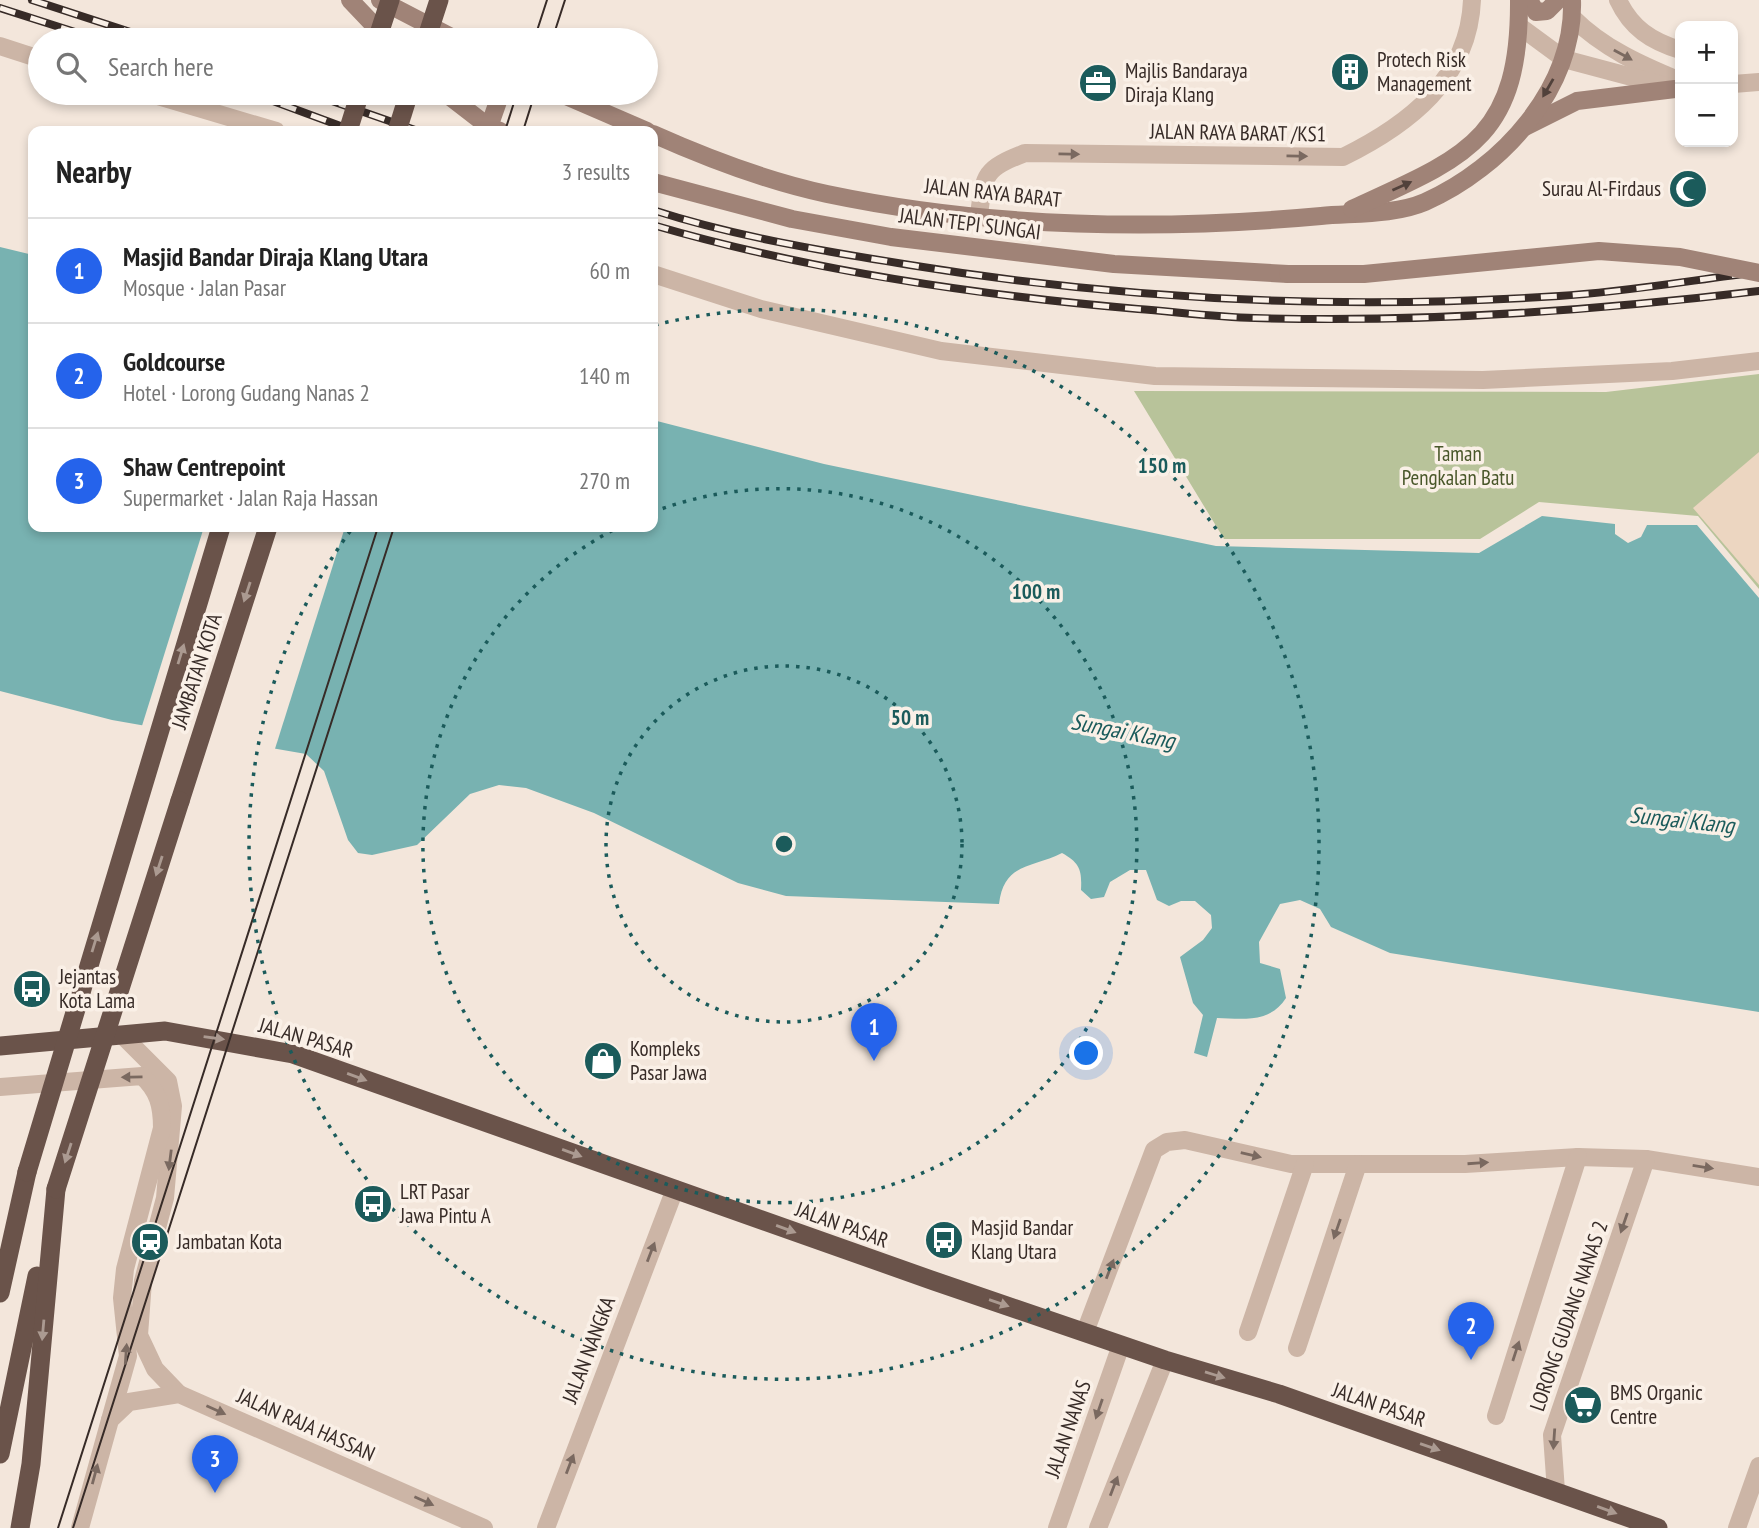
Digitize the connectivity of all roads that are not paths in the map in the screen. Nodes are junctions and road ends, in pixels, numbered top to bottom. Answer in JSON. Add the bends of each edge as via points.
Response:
{"nodes":[{"id":1,"x":350,"y":0,"type":"edge"},
{"id":2,"x":380,"y":0,"type":"edge"},
{"id":3,"x":390,"y":0,"type":"edge"},
{"id":4,"x":439,"y":0,"type":"edge"},
{"id":5,"x":1472,"y":0,"type":"edge"},
{"id":6,"x":1519,"y":0,"type":"edge"},
{"id":7,"x":1529,"y":0,"type":"edge"},
{"id":8,"x":1558,"y":0,"type":"edge"},
{"id":9,"x":1572,"y":0,"type":"edge"},
{"id":10,"x":1618,"y":0,"type":"edge"},
{"id":11,"x":1573,"y":18,"type":"junction"},
{"id":12,"x":1519,"y":26,"type":"junction"},
{"id":13,"x":377,"y":28,"type":"edge"},
{"id":14,"x":381,"y":28,"type":"edge"},
{"id":15,"x":430,"y":28,"type":"edge"},
{"id":16,"x":434,"y":28,"type":"edge"},
{"id":17,"x":0,"y":47,"type":"edge"},
{"id":18,"x":1675,"y":48,"type":"edge"},
{"id":19,"x":28,"y":55,"type":"edge"},
{"id":20,"x":1564,"y":59,"type":"junction"},
{"id":21,"x":1759,"y":82,"type":"edge"},
{"id":22,"x":1675,"y":84,"type":"edge"},
{"id":23,"x":1738,"y":84,"type":"edge"},
{"id":24,"x":1675,"y":85,"type":"edge"},
{"id":25,"x":1675,"y":86,"type":"edge"},
{"id":26,"x":188,"y":105,"type":"edge"},
{"id":27,"x":356,"y":105,"type":"edge"},
{"id":28,"x":405,"y":105,"type":"edge"},
{"id":29,"x":462,"y":105,"type":"edge"},
{"id":30,"x":498,"y":105,"type":"edge"},
{"id":31,"x":587,"y":105,"type":"edge"},
{"id":32,"x":259,"y":126,"type":"edge"},
{"id":33,"x":350,"y":126,"type":"edge"},
{"id":34,"x":399,"y":126,"type":"edge"},
{"id":35,"x":491,"y":126,"type":"edge"},
{"id":36,"x":495,"y":126,"type":"edge"},
{"id":37,"x":635,"y":126,"type":"edge"},
{"id":38,"x":1525,"y":127,"type":"junction"},
{"id":39,"x":658,"y":136,"type":"edge"},
{"id":40,"x":658,"y":183,"type":"edge"},
{"id":41,"x":1340,"y":214,"type":"junction"},
{"id":42,"x":979,"y":215,"type":"junction"},
{"id":43,"x":1759,"y":273,"type":"edge"},
{"id":44,"x":658,"y":276,"type":"edge"},
{"id":45,"x":1759,"y":361,"type":"edge"},
{"id":46,"x":219,"y":532,"type":"edge"},
{"id":47,"x":266,"y":532,"type":"edge"},
{"id":48,"x":124,"y":1037,"type":"junction"},
{"id":49,"x":0,"y":1046,"type":"edge"},
{"id":50,"x":0,"y":1087,"type":"edge"},
{"id":51,"x":1578,"y":1157,"type":"junction"},
{"id":52,"x":1646,"y":1158,"type":"junction"},
{"id":53,"x":1305,"y":1164,"type":"junction"},
{"id":54,"x":1358,"y":1164,"type":"junction"},
{"id":55,"x":27,"y":1172,"type":"junction"},
{"id":56,"x":1759,"y":1177,"type":"edge"},
{"id":57,"x":56,"y":1189,"type":"junction"},
{"id":58,"x":675,"y":1189,"type":"junction"},
{"id":59,"x":0,"y":1246,"type":"edge"},
{"id":60,"x":0,"y":1293,"type":"edge"},
{"id":61,"x":1085,"y":1332,"type":"junction"},
{"id":62,"x":1248,"y":1332,"type":"dead end"},
{"id":63,"x":1121,"y":1345,"type":"junction"},
{"id":64,"x":1297,"y":1348,"type":"dead end"},
{"id":65,"x":1165,"y":1360,"type":"junction"},
{"id":66,"x":180,"y":1394,"type":"junction"},
{"id":67,"x":1496,"y":1416,"type":"dead end"},
{"id":68,"x":110,"y":1420,"type":"junction"},
{"id":69,"x":0,"y":1454,"type":"edge"},
{"id":70,"x":1759,"y":1466,"type":"edge"},
{"id":71,"x":1556,"y":1491,"type":"junction"},
{"id":72,"x":1655,"y":1527,"type":"edge"},
{"id":73,"x":20,"y":1528,"type":"edge"},
{"id":74,"x":80,"y":1528,"type":"edge"},
{"id":75,"x":484,"y":1528,"type":"edge"},
{"id":76,"x":546,"y":1528,"type":"edge"},
{"id":77,"x":1058,"y":1528,"type":"edge"},
{"id":78,"x":1098,"y":1528,"type":"edge"},
{"id":79,"x":1737,"y":1528,"type":"edge"}],
"edges":[{"from":1,"to":13,"type":"main road"},
{"from":2,"to":16,"type":"main road"},
{"from":3,"to":14,"type":"highway","bridge":true},
{"from":4,"to":15,"type":"highway","bridge":true},
{"from":42,"to":5,"type":"street","name":"JALAN RAYA BARAT /KS1","one_way":true,"via":[[983,181],[1002,162],[1025,153],[1343,157],[1385,136],[1431,99],[1467,39]]},
{"from":6,"to":12,"type":"main road","name":"JALAN RAYA BARAT"},
{"from":7,"to":8,"type":"main road","via":[[1536,12],[1547,11]]},
{"from":9,"to":11,"type":"main road","name":"JALAN RAYA BARAT"},
{"from":10,"to":18,"type":"street","via":[[1635,28]]},
{"from":11,"to":20,"type":"main road","name":"JALAN RAYA BARAT"},
{"from":11,"to":22,"type":"street","one_way":true,"via":[[1591,36]]},
{"from":12,"to":20,"type":"street"},
{"from":41,"to":12,"type":"main road","name":"JALAN RAYA BARAT","one_way":true,"via":[[1439,170],[1474,144],[1505,101]]},
{"from":17,"to":19,"type":"street"},
{"from":20,"to":24,"type":"street"},
{"from":20,"to":38,"type":"main road","name":"JALAN RAYA BARAT","one_way":true},
{"from":21,"to":23,"type":"street"},
{"from":25,"to":38,"type":"main road","via":[[1577,101]]},
{"from":26,"to":32,"type":"street"},
{"from":27,"to":33,"type":"highway","bridge":true},
{"from":28,"to":34,"type":"highway","bridge":true},
{"from":29,"to":35,"type":"main road"},
{"from":30,"to":36,"type":"main road"},
{"from":31,"to":37,"type":"main road"},
{"from":38,"to":41,"type":"main road","name":"JALAN RAYA BARAT","via":[[1502,152],[1424,203]]},
{"from":39,"to":42,"type":"main road","name":"JALAN RAYA BARAT","via":[[786,184],[874,203]]},
{"from":40,"to":43,"type":"main road","name":"JALAN TEPI SUNGAI","bridge":true,"via":[[792,219],[891,237],[1114,264],[1364,274],[1599,251],[1680,257]]},
{"from":41,"to":42,"type":"main road","name":"JALAN RAYA BARAT","via":[[1228,224],[1062,224]]},
{"from":44,"to":45,"type":"street","via":[[761,309],[941,351],[1155,376],[1483,380],[1672,371]]},
{"from":55,"to":46,"type":"highway","name":"JAMBATAN KOTA","one_way":true,"bridge":true},
{"from":47,"to":57,"type":"highway","name":"JAMBATAN KOTA","one_way":true,"bridge":true},
{"from":48,"to":49,"type":"highway","name":"JALAN PASAR"},
{"from":48,"to":58,"type":"highway","name":"JALAN PASAR","one_way":true,"via":[[165,1031],[293,1054]]},
{"from":48,"to":66,"type":"street","one_way":true,"via":[[168,1081],[173,1106],[165,1198],[143,1281],[139,1335],[155,1369]]},
{"from":68,"to":50,"type":"street","one_way":true,"via":[[128,1356],[122,1298],[125,1269],[162,1128],[162,1105],[142,1076]]},
{"from":51,"to":52,"type":"street"},
{"from":54,"to":51,"type":"street","one_way":true},
{"from":67,"to":51,"type":"street","name":"LORONG GUDANG NANAS 2","one_way":true},
{"from":52,"to":56,"type":"street","one_way":true},
{"from":52,"to":71,"type":"street","name":"LORONG GUDANG NANAS 2","one_way":true,"via":[[1552,1435]]},
{"from":53,"to":54,"type":"street"},
{"from":61,"to":53,"type":"street","one_way":true,"via":[[1154,1150],[1167,1142],[1185,1140]]},
{"from":53,"to":62,"type":"street"},
{"from":54,"to":64,"type":"street","one_way":true},
{"from":55,"to":59,"type":"highway"},
{"from":55,"to":60,"type":"highway"},
{"from":57,"to":69,"type":"highway"},
{"from":57,"to":73,"type":"highway","one_way":true,"via":[[31,1464]]},
{"from":58,"to":61,"type":"highway","name":"JALAN PASAR","one_way":true},
{"from":76,"to":58,"type":"street","name":"JALAN NANGKA","one_way":true},
{"from":61,"to":63,"type":"highway","name":"JALAN PASAR"},
{"from":63,"to":65,"type":"highway","name":"JALAN PASAR"},
{"from":63,"to":77,"type":"street","name":"JALAN NANAS","one_way":true},
{"from":65,"to":71,"type":"highway","name":"JALAN PASAR","one_way":true,"via":[[1279,1394]]},
{"from":78,"to":65,"type":"street","one_way":true},
{"from":66,"to":68,"type":"street","via":[[129,1402]]},
{"from":66,"to":75,"type":"street","name":"JALAN RAJA HASSAN","one_way":true},
{"from":74,"to":68,"type":"street","one_way":true},
{"from":70,"to":79,"type":"street"},
{"from":71,"to":72,"type":"highway","name":"JALAN PASAR","one_way":true}]}
